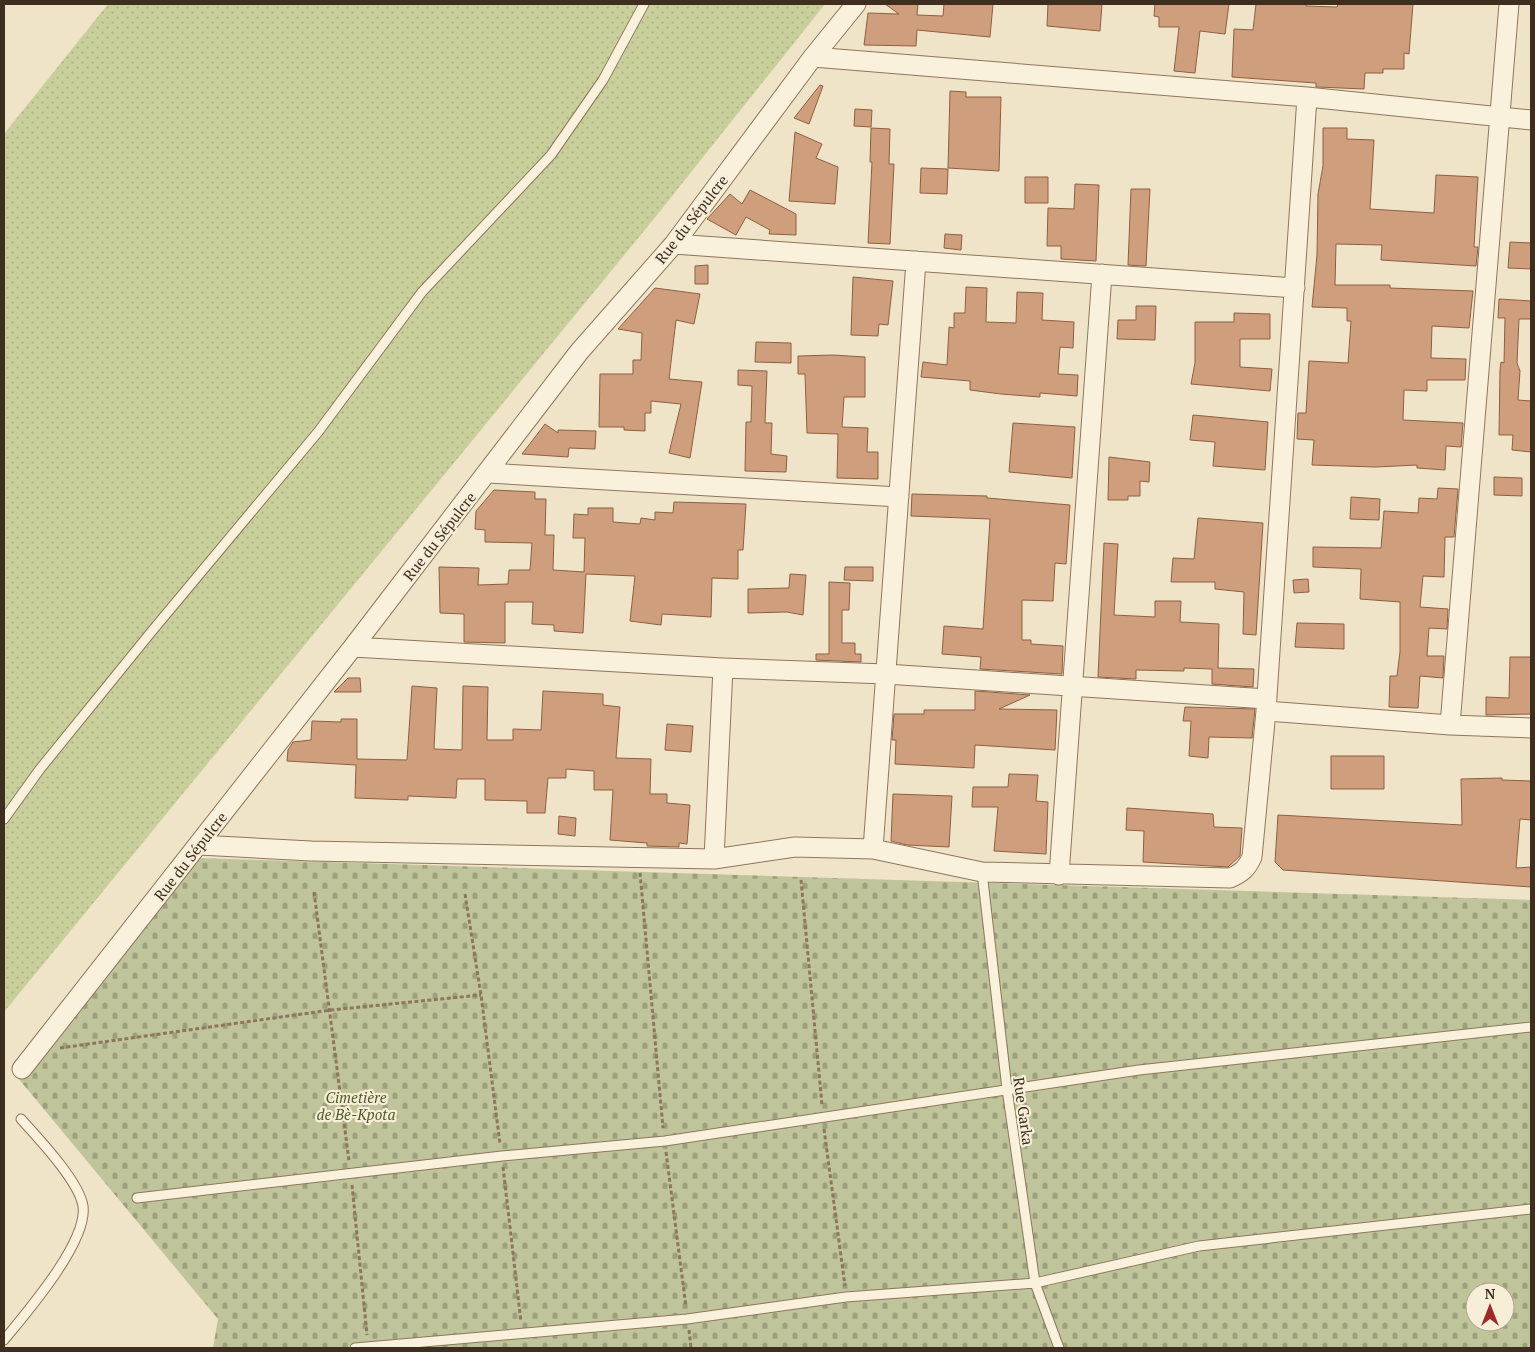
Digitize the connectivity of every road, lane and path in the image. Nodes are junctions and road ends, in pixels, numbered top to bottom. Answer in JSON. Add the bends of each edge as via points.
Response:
{"nodes":[{"id":1,"x":644,"y":4,"type":"edge"},
{"id":2,"x":856,"y":4,"type":"edge"},
{"id":3,"x":1509,"y":4,"type":"edge"},
{"id":4,"x":813,"y":57,"type":"junction"},
{"id":5,"x":1307,"y":97,"type":"junction"},
{"id":6,"x":1501,"y":117,"type":"junction"},
{"id":7,"x":1531,"y":120,"type":"edge"},
{"id":8,"x":674,"y":244,"type":"junction"},
{"id":9,"x":916,"y":261,"type":"junction"},
{"id":10,"x":1102,"y":274,"type":"junction"},
{"id":11,"x":1295,"y":288,"type":"junction"},
{"id":12,"x":488,"y":473,"type":"junction"},
{"id":13,"x":899,"y":497,"type":"junction"},
{"id":14,"x":353,"y":647,"type":"junction"},
{"id":15,"x":723,"y":668,"type":"junction"},
{"id":16,"x":886,"y":674,"type":"junction"},
{"id":17,"x":1072,"y":687,"type":"junction"},
{"id":18,"x":1266,"y":705,"type":"junction"},
{"id":19,"x":1450,"y":725,"type":"junction"},
{"id":20,"x":1531,"y":728,"type":"edge"},
{"id":21,"x":4,"y":819,"type":"edge"},
{"id":22,"x":199,"y":845,"type":"junction"},
{"id":23,"x":873,"y":848,"type":"junction"},
{"id":24,"x":639,"y":858,"type":"junction"},
{"id":25,"x":714,"y":859,"type":"junction"},
{"id":26,"x":982,"y":872,"type":"junction"},
{"id":27,"x":1059,"y":875,"type":"junction"},
{"id":28,"x":801,"y":880,"type":"dead end"},
{"id":29,"x":314,"y":892,"type":"dead end"},
{"id":30,"x":465,"y":894,"type":"dead end"},
{"id":31,"x":481,"y":995,"type":"junction"},
{"id":32,"x":331,"y":1010,"type":"junction"},
{"id":33,"x":1531,"y":1027,"type":"edge"},
{"id":34,"x":34,"y":1052,"type":"junction"},
{"id":35,"x":22,"y":1069,"type":"dead end"},
{"id":36,"x":1007,"y":1089,"type":"junction"},
{"id":37,"x":21,"y":1119,"type":"dead end"},
{"id":38,"x":823,"y":1119,"type":"junction"},
{"id":39,"x":665,"y":1141,"type":"junction"},
{"id":40,"x":502,"y":1156,"type":"junction"},
{"id":41,"x":350,"y":1173,"type":"junction"},
{"id":42,"x":137,"y":1198,"type":"dead end"},
{"id":43,"x":1531,"y":1209,"type":"edge"},
{"id":44,"x":1035,"y":1282,"type":"junction"},
{"id":45,"x":846,"y":1297,"type":"junction"},
{"id":46,"x":687,"y":1319,"type":"junction"},
{"id":47,"x":523,"y":1334,"type":"junction"},
{"id":48,"x":4,"y":1340,"type":"edge"},
{"id":49,"x":368,"y":1346,"type":"junction"},
{"id":50,"x":355,"y":1348,"type":"edge"},
{"id":51,"x":691,"y":1348,"type":"edge"},
{"id":52,"x":1059,"y":1348,"type":"edge"}],
"edges":[{"from":1,"to":21,"type":"lane","via":[[603,80],[551,155],[422,292],[318,432],[40,769]]},
{"from":2,"to":4,"type":"street","name":"Rue du Sépulcre"},
{"from":3,"to":6,"type":"street"},
{"from":4,"to":5,"type":"street"},
{"from":4,"to":8,"type":"street","name":"Rue du Sépulcre"},
{"from":5,"to":6,"type":"street"},
{"from":5,"to":11,"type":"street"},
{"from":6,"to":7,"type":"street"},
{"from":6,"to":19,"type":"street"},
{"from":8,"to":9,"type":"street"},
{"from":8,"to":12,"type":"street","name":"Rue du Sépulcre","via":[[579,352]]},
{"from":9,"to":10,"type":"street"},
{"from":9,"to":13,"type":"street"},
{"from":10,"to":11,"type":"street"},
{"from":10,"to":17,"type":"street"},
{"from":11,"to":18,"type":"street"},
{"from":12,"to":13,"type":"street"},
{"from":12,"to":14,"type":"street","name":"Rue du Sépulcre"},
{"from":13,"to":16,"type":"street"},
{"from":14,"to":15,"type":"street"},
{"from":14,"to":22,"type":"street","name":"Rue du Sépulcre"},
{"from":15,"to":16,"type":"street"},
{"from":15,"to":25,"type":"street"},
{"from":16,"to":17,"type":"street"},
{"from":16,"to":23,"type":"street"},
{"from":17,"to":18,"type":"street"},
{"from":17,"to":27,"type":"street"},
{"from":18,"to":19,"type":"street"},
{"from":18,"to":27,"type":"street","via":[[1252,857],[1239,874],[1230,878]]},
{"from":19,"to":20,"type":"street"},
{"from":22,"to":24,"type":"street","via":[[311,851]]},
{"from":22,"to":34,"type":"street","name":"Rue du Sépulcre"},
{"from":23,"to":25,"type":"street","via":[[795,847]]},
{"from":23,"to":26,"type":"street"},
{"from":24,"to":25,"type":"street"},
{"from":24,"to":39,"type":"path"},
{"from":26,"to":27,"type":"street"},
{"from":26,"to":36,"type":"lane","name":"Rue Garka"},
{"from":28,"to":38,"type":"path"},
{"from":29,"to":32,"type":"path"},
{"from":30,"to":31,"type":"path"},
{"from":31,"to":32,"type":"path"},
{"from":31,"to":40,"type":"path"},
{"from":32,"to":34,"type":"path"},
{"from":32,"to":41,"type":"path"},
{"from":33,"to":36,"type":"lane","via":[[1139,1070]]},
{"from":34,"to":35,"type":"street","name":"Rue du Sépulcre"},
{"from":36,"to":38,"type":"lane"},
{"from":36,"to":44,"type":"lane","name":"Rue Garka"},
{"from":37,"to":48,"type":"lane","via":[[46,1146],[76,1189],[82,1206],[82,1222],[43,1292]]},
{"from":38,"to":39,"type":"lane"},
{"from":38,"to":45,"type":"path"},
{"from":39,"to":40,"type":"lane"},
{"from":39,"to":46,"type":"path"},
{"from":40,"to":41,"type":"lane"},
{"from":40,"to":47,"type":"path"},
{"from":41,"to":42,"type":"lane"},
{"from":41,"to":49,"type":"path"},
{"from":43,"to":44,"type":"lane","via":[[1199,1246]]},
{"from":44,"to":45,"type":"lane"},
{"from":44,"to":52,"type":"lane","name":"Rue Garka"},
{"from":45,"to":46,"type":"lane"},
{"from":46,"to":47,"type":"lane"},
{"from":46,"to":51,"type":"path"},
{"from":47,"to":49,"type":"lane"},
{"from":49,"to":50,"type":"lane"}]}
